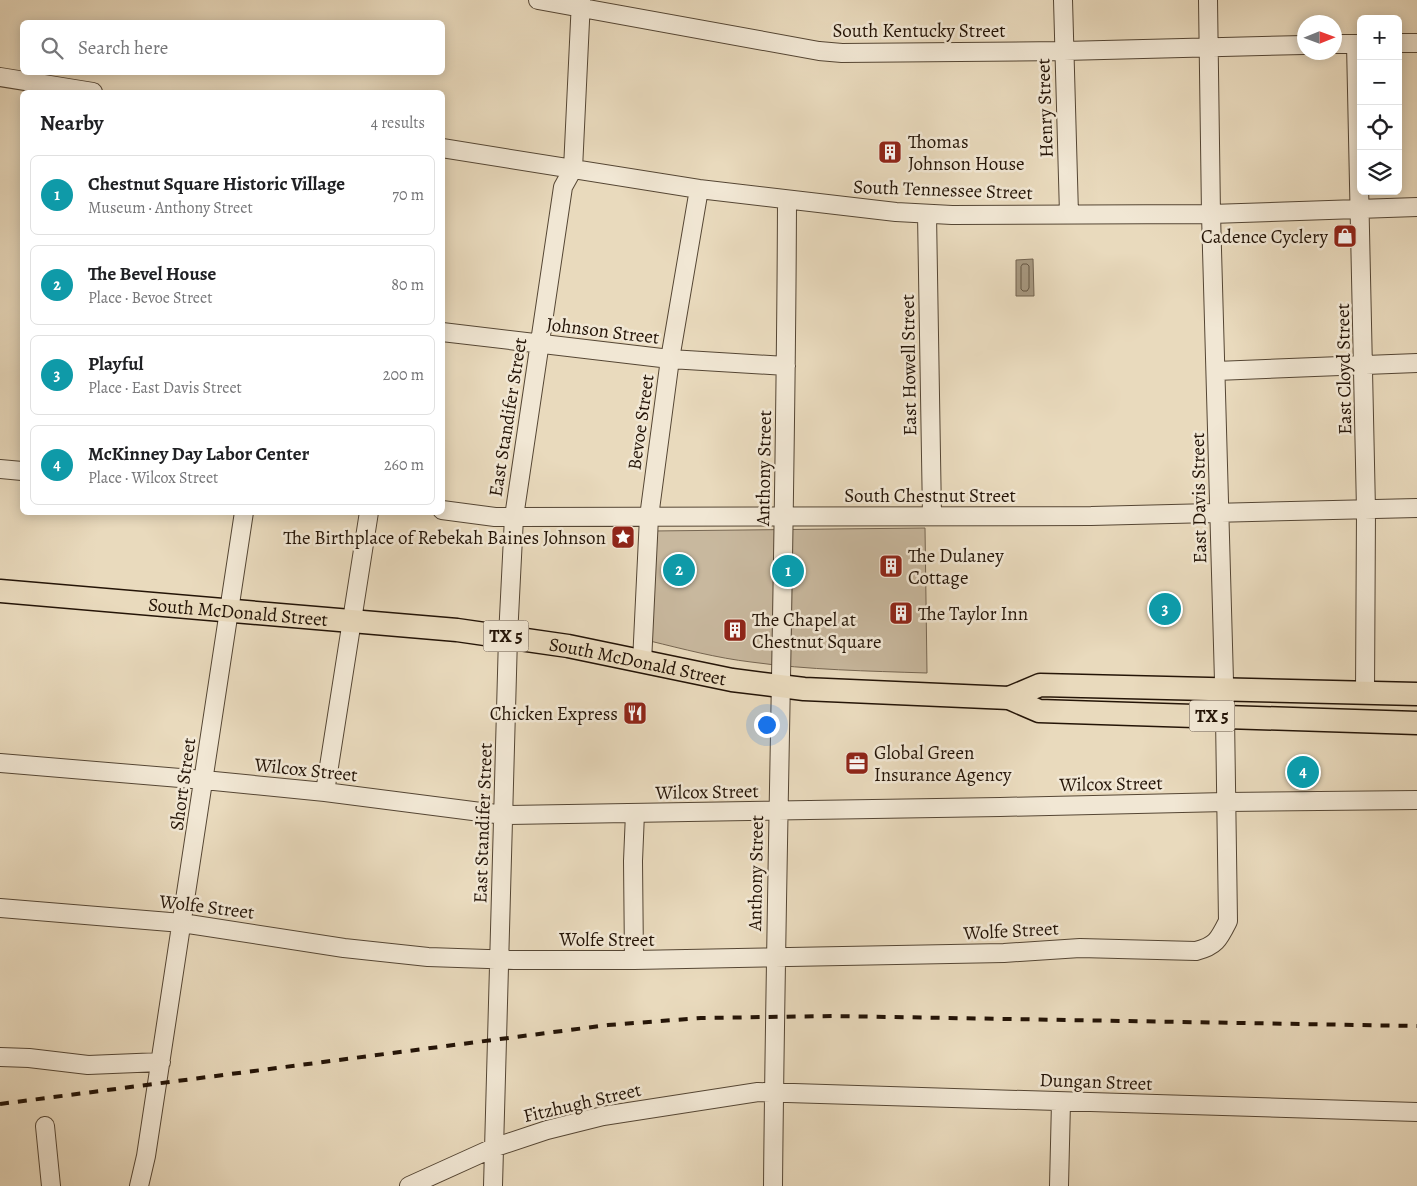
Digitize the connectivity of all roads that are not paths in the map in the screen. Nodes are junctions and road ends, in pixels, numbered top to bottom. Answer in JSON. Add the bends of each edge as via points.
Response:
{"nodes":[{"id":1,"x":538,"y":0,"type":"edge"},
{"id":2,"x":1063,"y":0,"type":"edge"},
{"id":3,"x":1208,"y":0,"type":"edge"},
{"id":4,"x":581,"y":4,"type":"edge"},
{"id":5,"x":1417,"y":43,"type":"edge"},
{"id":6,"x":1342,"y":44,"type":"edge"},
{"id":7,"x":1357,"y":44,"type":"edge"},
{"id":8,"x":1402,"y":44,"type":"edge"},
{"id":9,"x":1297,"y":45,"type":"edge"},
{"id":10,"x":1209,"y":48,"type":"junction"},
{"id":11,"x":1064,"y":51,"type":"junction"},
{"id":12,"x":1358,"y":60,"type":"edge"},
{"id":13,"x":0,"y":77,"type":"edge"},
{"id":14,"x":81,"y":90,"type":"edge"},
{"id":15,"x":445,"y":148,"type":"edge"},
{"id":16,"x":573,"y":169,"type":"junction"},
{"id":17,"x":699,"y":189,"type":"junction"},
{"id":18,"x":787,"y":200,"type":"junction"},
{"id":19,"x":1417,"y":207,"type":"edge"},
{"id":20,"x":1360,"y":208,"type":"junction"},
{"id":21,"x":927,"y":214,"type":"junction"},
{"id":22,"x":1069,"y":214,"type":"junction"},
{"id":23,"x":1211,"y":214,"type":"junction"},
{"id":24,"x":445,"y":332,"type":"edge"},
{"id":25,"x":540,"y":344,"type":"junction"},
{"id":26,"x":670,"y":359,"type":"junction"},
{"id":27,"x":1417,"y":363,"type":"edge"},
{"id":28,"x":786,"y":366,"type":"junction"},
{"id":29,"x":1364,"y":367,"type":"junction"},
{"id":30,"x":1216,"y":371,"type":"junction"},
{"id":31,"x":0,"y":469,"type":"edge"},
{"id":32,"x":20,"y":471,"type":"edge"},
{"id":33,"x":1417,"y":508,"type":"edge"},
{"id":34,"x":445,"y":510,"type":"edge"},
{"id":35,"x":1366,"y":510,"type":"junction"},
{"id":36,"x":1219,"y":513,"type":"junction"},
{"id":37,"x":244,"y":515,"type":"edge"},
{"id":38,"x":369,"y":515,"type":"edge"},
{"id":39,"x":932,"y":516,"type":"junction"},
{"id":40,"x":514,"y":517,"type":"junction"},
{"id":41,"x":648,"y":517,"type":"junction"},
{"id":42,"x":783,"y":517,"type":"junction"},
{"id":43,"x":0,"y":591,"type":"edge"},
{"id":44,"x":228,"y":610,"type":"junction"},
{"id":45,"x":351,"y":621,"type":"junction"},
{"id":46,"x":508,"y":637,"type":"junction"},
{"id":47,"x":642,"y":662,"type":"junction"},
{"id":48,"x":780,"y":686,"type":"junction"},
{"id":49,"x":1224,"y":690,"type":"junction"},
{"id":50,"x":1365,"y":693,"type":"junction"},
{"id":51,"x":1417,"y":694,"type":"edge"},
{"id":52,"x":1009,"y":698,"type":"junction"},
{"id":53,"x":1225,"y":716,"type":"junction"},
{"id":54,"x":1417,"y":723,"type":"edge"},
{"id":55,"x":0,"y":762,"type":"edge"},
{"id":56,"x":204,"y":780,"type":"junction"},
{"id":57,"x":325,"y":792,"type":"junction"},
{"id":58,"x":1417,"y":800,"type":"edge"},
{"id":59,"x":1226,"y":802,"type":"junction"},
{"id":60,"x":777,"y":810,"type":"junction"},
{"id":61,"x":635,"y":813,"type":"junction"},
{"id":62,"x":504,"y":815,"type":"junction"},
{"id":63,"x":0,"y":908,"type":"edge"},
{"id":64,"x":182,"y":922,"type":"junction"},
{"id":65,"x":1216,"y":943,"type":"joint"},
{"id":66,"x":776,"y":958,"type":"junction"},
{"id":67,"x":499,"y":959,"type":"junction"},
{"id":68,"x":634,"y":960,"type":"junction"},
{"id":69,"x":0,"y":1057,"type":"edge"},
{"id":70,"x":161,"y":1062,"type":"junction"},
{"id":71,"x":774,"y":1092,"type":"junction"},
{"id":72,"x":1061,"y":1102,"type":"junction"},
{"id":73,"x":1417,"y":1112,"type":"edge"},
{"id":74,"x":45,"y":1126,"type":"dead end"},
{"id":75,"x":493,"y":1148,"type":"junction"},
{"id":76,"x":51,"y":1186,"type":"edge"},
{"id":77,"x":139,"y":1186,"type":"edge"},
{"id":78,"x":409,"y":1186,"type":"edge"},
{"id":79,"x":493,"y":1186,"type":"edge"},
{"id":80,"x":773,"y":1186,"type":"edge"},
{"id":81,"x":1059,"y":1186,"type":"edge"}],
"edges":[{"from":1,"to":4,"type":"street","name":"South Kentucky Street"},
{"from":2,"to":11,"type":"street","name":"Henry Street"},
{"from":3,"to":10,"type":"street","name":"East Davis Street"},
{"from":4,"to":11,"type":"street","name":"South Kentucky Street","via":[[819,51]]},
{"from":4,"to":16,"type":"street"},
{"from":5,"to":8,"type":"street"},
{"from":6,"to":7,"type":"street"},
{"from":9,"to":10,"type":"street","name":"South Kentucky Street"},
{"from":10,"to":11,"type":"street","name":"South Kentucky Street"},
{"from":10,"to":23,"type":"street","name":"East Davis Street"},
{"from":11,"to":22,"type":"street","name":"Henry Street"},
{"from":12,"to":20,"type":"street","name":"East Cloyd Street"},
{"from":13,"to":14,"type":"street"},
{"from":15,"to":16,"type":"street","name":"South Tennessee Street"},
{"from":16,"to":17,"type":"street","name":"South Tennessee Street"},
{"from":16,"to":25,"type":"street","name":"East Standifer Street","via":[[563,186]]},
{"from":17,"to":18,"type":"street","name":"South Tennessee Street"},
{"from":17,"to":26,"type":"street","name":"Bevoe Street"},
{"from":18,"to":21,"type":"street","name":"South Tennessee Street"},
{"from":18,"to":28,"type":"street","name":"Anthony Street"},
{"from":19,"to":20,"type":"street","name":"South Tennessee Street"},
{"from":20,"to":23,"type":"street","name":"South Tennessee Street"},
{"from":20,"to":29,"type":"street","name":"East Cloyd Street"},
{"from":21,"to":22,"type":"street","name":"South Tennessee Street"},
{"from":21,"to":39,"type":"street","name":"East Howell Street"},
{"from":22,"to":23,"type":"street","name":"South Tennessee Street"},
{"from":23,"to":30,"type":"street","name":"East Davis Street"},
{"from":24,"to":25,"type":"street","name":"Johnson Street"},
{"from":25,"to":26,"type":"street","name":"Johnson Street"},
{"from":25,"to":40,"type":"street","name":"East Standifer Street"},
{"from":26,"to":28,"type":"street","name":"Johnson Street"},
{"from":26,"to":41,"type":"street","name":"Bevoe Street"},
{"from":27,"to":29,"type":"street"},
{"from":28,"to":42,"type":"street","name":"Anthony Street"},
{"from":29,"to":30,"type":"street"},
{"from":29,"to":35,"type":"street","name":"East Cloyd Street"},
{"from":30,"to":36,"type":"street","name":"East Davis Street"},
{"from":31,"to":32,"type":"street"},
{"from":33,"to":35,"type":"street","name":"South Chestnut Street"},
{"from":34,"to":40,"type":"street","name":"South Chestnut Street"},
{"from":35,"to":36,"type":"street","name":"South Chestnut Street"},
{"from":35,"to":50,"type":"street","name":"East Cloyd Street"},
{"from":36,"to":39,"type":"street","name":"South Chestnut Street"},
{"from":36,"to":49,"type":"street","name":"East Davis Street"},
{"from":37,"to":44,"type":"street","name":"Short Street"},
{"from":38,"to":45,"type":"street"},
{"from":39,"to":42,"type":"street","name":"South Chestnut Street"},
{"from":40,"to":41,"type":"street","name":"South Chestnut Street"},
{"from":40,"to":46,"type":"street","name":"East Standifer Street"},
{"from":41,"to":42,"type":"street","name":"South Chestnut Street"},
{"from":41,"to":47,"type":"street","name":"Bevoe Street"},
{"from":42,"to":48,"type":"street","name":"Anthony Street"},
{"from":43,"to":44,"type":"main road","name":"South McDonald Street","number":"TX 5"},
{"from":44,"to":45,"type":"main road","name":"South McDonald Street","number":"TX 5"},
{"from":44,"to":56,"type":"street","name":"Short Street"},
{"from":45,"to":46,"type":"main road","name":"South McDonald Street","number":"TX 5"},
{"from":45,"to":57,"type":"street"},
{"from":46,"to":47,"type":"main road","name":"South McDonald Street","number":"TX 5"},
{"from":46,"to":62,"type":"street","name":"East Standifer Street"},
{"from":47,"to":48,"type":"main road","name":"South McDonald Street","number":"TX 5"},
{"from":48,"to":52,"type":"main road","name":"South McDonald Street","number":"TX 5"},
{"from":48,"to":60,"type":"street","name":"Anthony Street"},
{"from":49,"to":50,"type":"main road","name":"South McDonald Street","number":"TX 5"},
{"from":49,"to":52,"type":"main road","name":"South McDonald Street","number":"TX 5","via":[[1040,685]]},
{"from":49,"to":53,"type":"street","name":"East Davis Street"},
{"from":50,"to":51,"type":"main road","name":"South McDonald Street","number":"TX 5"},
{"from":52,"to":53,"type":"main road","name":"South McDonald Street","number":"TX 5","via":[[1039,711]]},
{"from":53,"to":54,"type":"main road","name":"South McDonald Street","number":"TX 5"},
{"from":53,"to":59,"type":"street","name":"East Davis Street"},
{"from":55,"to":56,"type":"street","name":"Wilcox Street"},
{"from":56,"to":57,"type":"street","name":"Wilcox Street"},
{"from":56,"to":64,"type":"street","name":"Short Street"},
{"from":57,"to":62,"type":"street","name":"Wilcox Street"},
{"from":58,"to":59,"type":"street","name":"Wilcox Street"},
{"from":59,"to":60,"type":"street","name":"Wilcox Street"},
{"from":59,"to":65,"type":"street","name":"East Davis Street","via":[[1228,921]]},
{"from":60,"to":61,"type":"street","name":"Wilcox Street"},
{"from":60,"to":66,"type":"street","name":"Anthony Street"},
{"from":61,"to":62,"type":"street","name":"Wilcox Street"},
{"from":61,"to":68,"type":"street"},
{"from":62,"to":67,"type":"street","name":"East Standifer Street"},
{"from":63,"to":64,"type":"street","name":"Wolfe Street"},
{"from":64,"to":67,"type":"street","name":"Wolfe Street","via":[[344,948],[428,957]]},
{"from":64,"to":70,"type":"street","name":"Short Street"},
{"from":65,"to":66,"type":"street","name":"Wolfe Street","via":[[1196,951],[1080,948]]},
{"from":66,"to":68,"type":"street","name":"Wolfe Street"},
{"from":66,"to":71,"type":"street","name":"Anthony Street"},
{"from":67,"to":68,"type":"street","name":"Wolfe Street"},
{"from":67,"to":75,"type":"street","name":"East Standifer Street"},
{"from":69,"to":70,"type":"street","via":[[88,1065]]},
{"from":70,"to":77,"type":"street","name":"Short Street"},
{"from":71,"to":72,"type":"street","name":"Dungan Street"},
{"from":71,"to":75,"type":"street","name":"Fitzhugh Street","via":[[752,1092],[603,1116]]},
{"from":71,"to":80,"type":"street","name":"Anthony Street"},
{"from":72,"to":73,"type":"street","name":"Dungan Street"},
{"from":72,"to":81,"type":"street"},
{"from":74,"to":76,"type":"street"},
{"from":75,"to":78,"type":"street","name":"Fitzhugh Street"},
{"from":75,"to":79,"type":"street","name":"East Standifer Street"}]}
